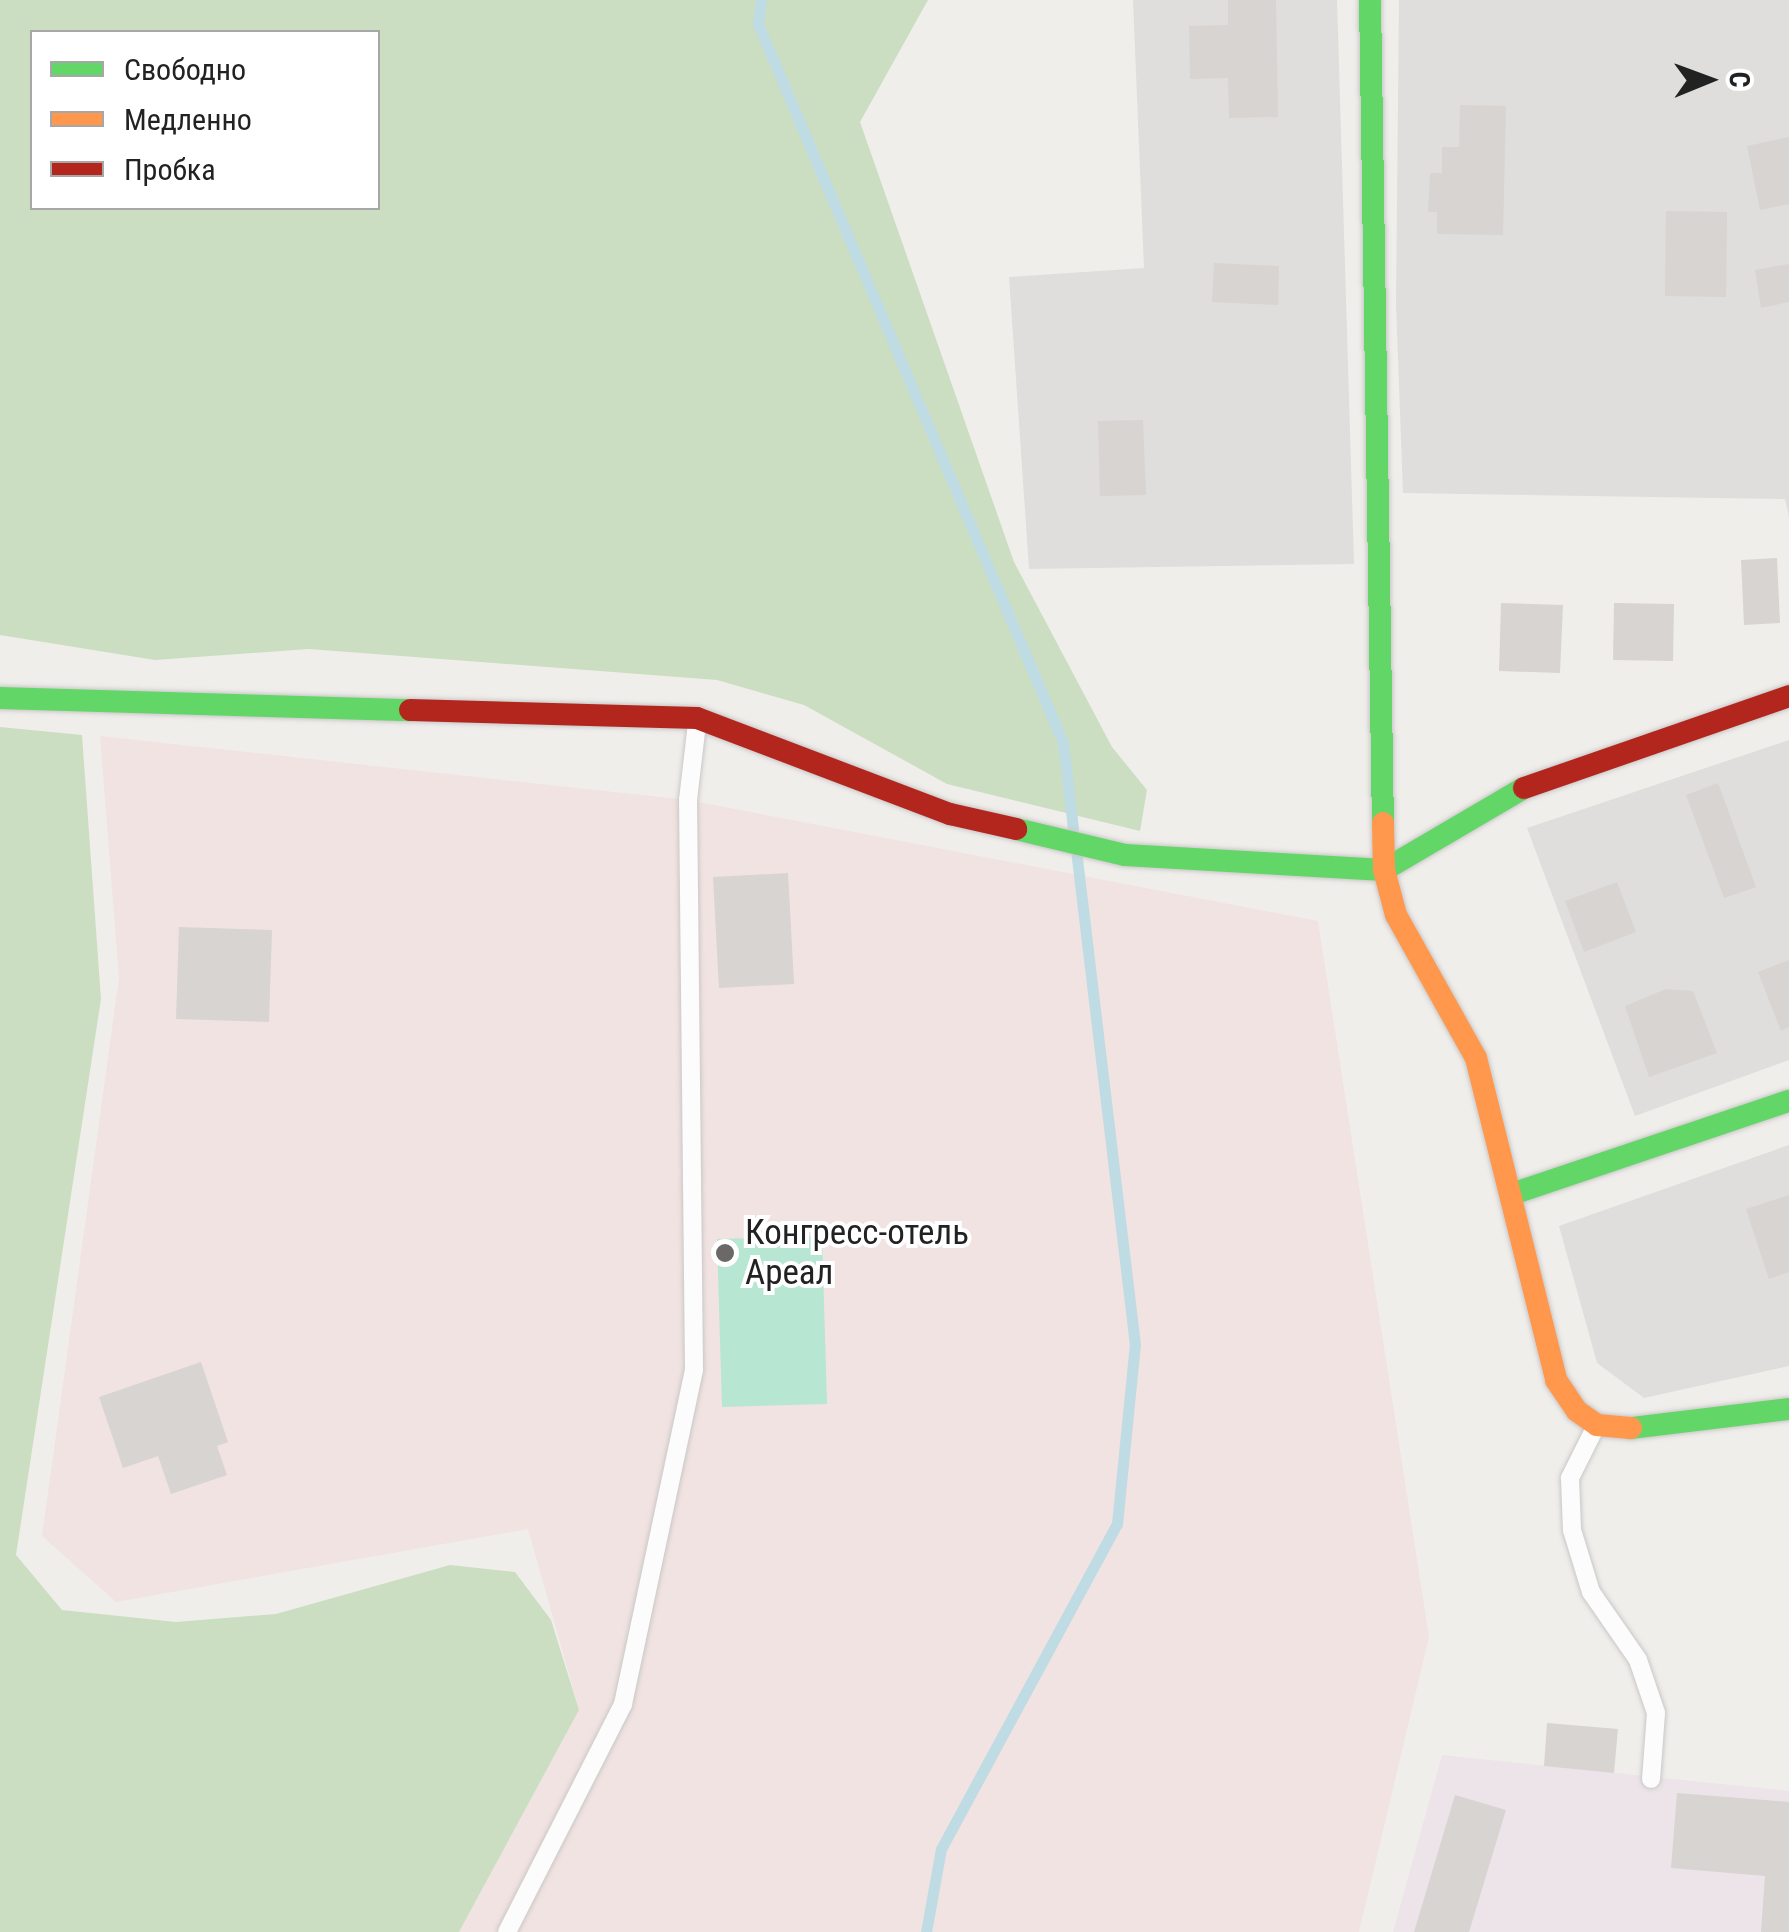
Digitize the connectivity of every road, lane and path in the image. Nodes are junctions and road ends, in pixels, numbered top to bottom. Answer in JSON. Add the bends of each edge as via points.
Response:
{"nodes":[{"id":1,"x":1370,"y":0,"type":"edge"},
{"id":2,"x":1789,"y":696,"type":"edge"},
{"id":3,"x":0,"y":698,"type":"edge"},
{"id":4,"x":697,"y":718,"type":"junction"},
{"id":5,"x":1384,"y":870,"type":"junction"},
{"id":6,"x":1789,"y":1101,"type":"edge"},
{"id":7,"x":1512,"y":1194,"type":"junction"},
{"id":8,"x":1789,"y":1409,"type":"edge"},
{"id":9,"x":1597,"y":1424,"type":"junction"},
{"id":10,"x":1652,"y":1779,"type":"dead end"},
{"id":11,"x":507,"y":1932,"type":"edge"}],
"edges":[{"from":1,"to":5,"type":"street"},
{"from":2,"to":5,"type":"street","via":[[1517,791]]},
{"from":3,"to":4,"type":"street"},
{"from":4,"to":5,"type":"street","via":[[950,814],[1124,855]]},
{"from":4,"to":11,"type":"lane","via":[[688,800],[694,1370],[623,1704]]},
{"from":5,"to":7,"type":"street","via":[[1396,915],[1476,1058]]},
{"from":6,"to":7,"type":"street"},
{"from":7,"to":9,"type":"street","via":[[1556,1380],[1577,1412]]},
{"from":8,"to":9,"type":"street","via":[[1635,1428]]},
{"from":9,"to":10,"type":"lane","via":[[1570,1478],[1572,1530],[1590,1592],[1638,1660],[1656,1713]]}]}
